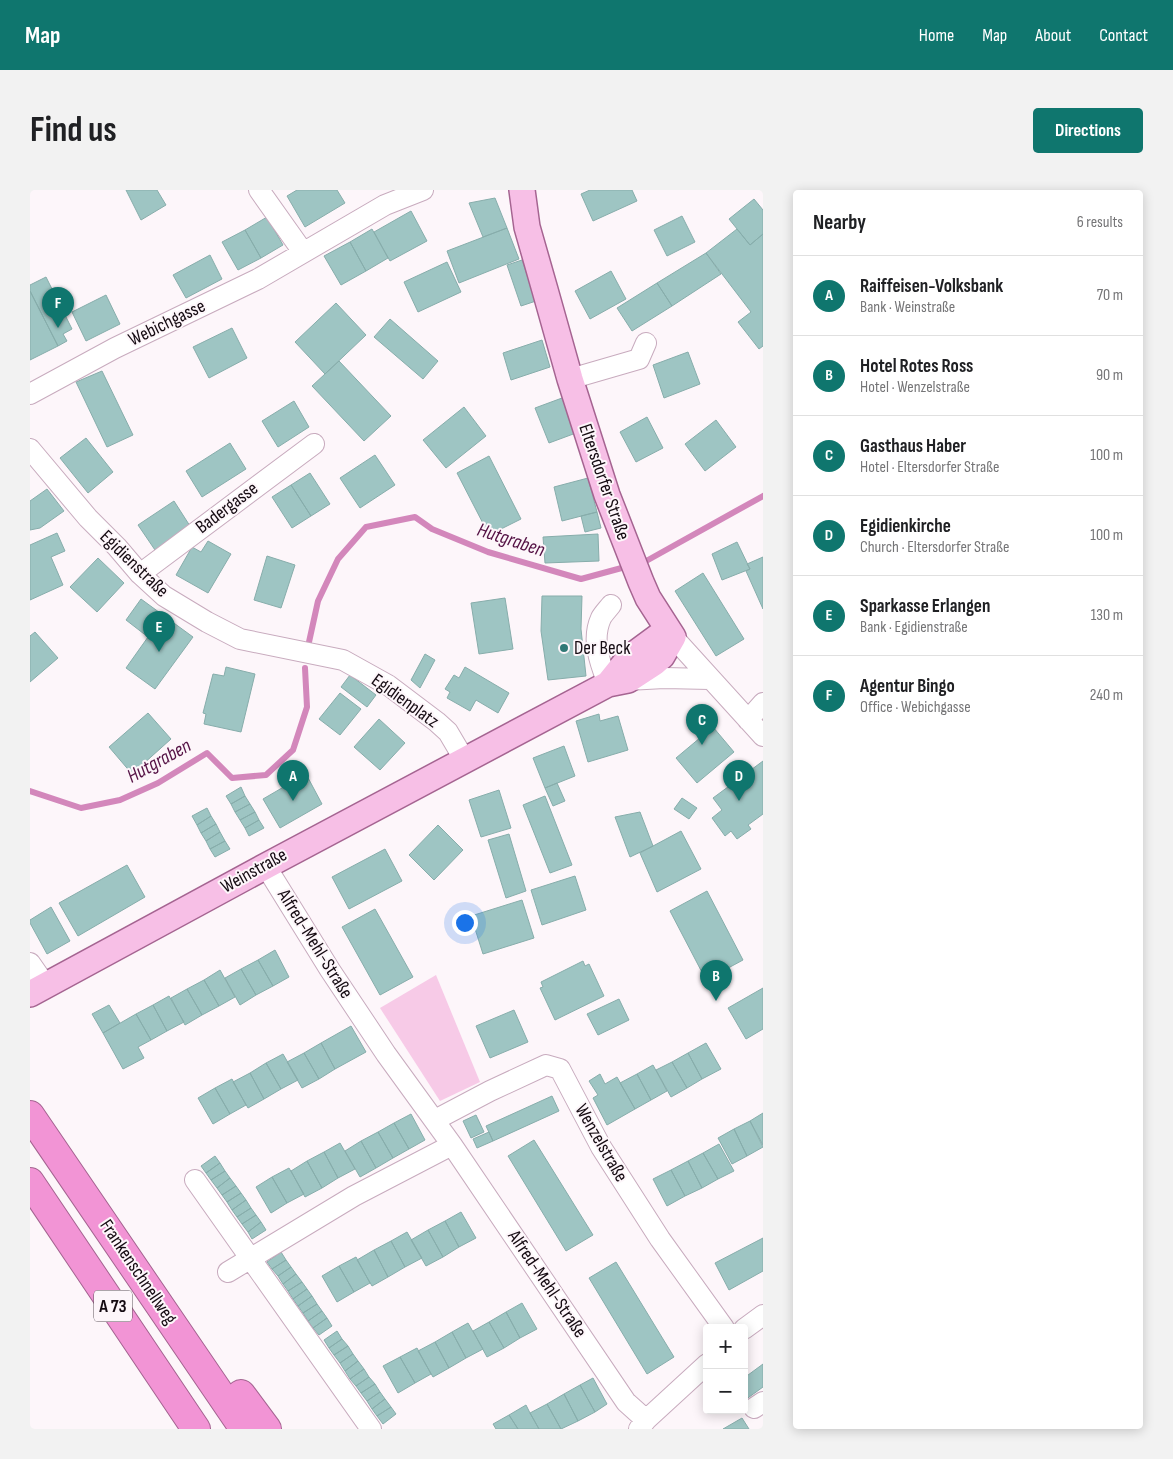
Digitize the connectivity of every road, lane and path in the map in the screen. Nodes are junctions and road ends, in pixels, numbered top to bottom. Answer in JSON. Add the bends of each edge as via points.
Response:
{"nodes":[{"id":1,"x":259,"y":190,"type":"edge"},
{"id":2,"x":423,"y":190,"type":"edge"},
{"id":3,"x":522,"y":190,"type":"edge"},
{"id":4,"x":303,"y":252,"type":"junction"},
{"id":5,"x":646,"y":343,"type":"dead end"},
{"id":6,"x":570,"y":379,"type":"junction"},
{"id":7,"x":30,"y":394,"type":"edge"},
{"id":8,"x":314,"y":444,"type":"dead end"},
{"id":9,"x":30,"y":449,"type":"edge"},
{"id":10,"x":140,"y":574,"type":"junction"},
{"id":11,"x":611,"y":605,"type":"dead end"},
{"id":12,"x":670,"y":634,"type":"junction"},
{"id":13,"x":264,"y":644,"type":"joint"},
{"id":14,"x":710,"y":679,"type":"junction"},
{"id":15,"x":618,"y":682,"type":"junction"},
{"id":16,"x":763,"y":703,"type":"edge"},
{"id":17,"x":748,"y":720,"type":"junction"},
{"id":18,"x":763,"y":736,"type":"edge"},
{"id":19,"x":464,"y":759,"type":"junction"},
{"id":20,"x":265,"y":865,"type":"junction"},
{"id":21,"x":30,"y":963,"type":"edge"},
{"id":22,"x":38,"y":990,"type":"edge"},
{"id":23,"x":30,"y":1115,"type":"edge"},
{"id":24,"x":435,"y":1120,"type":"junction"},
{"id":25,"x":452,"y":1144,"type":"junction"},
{"id":26,"x":195,"y":1180,"type":"dead end"},
{"id":27,"x":30,"y":1182,"type":"edge"},
{"id":28,"x":114,"y":1237,"type":"junction"},
{"id":29,"x":250,"y":1258,"type":"junction"},
{"id":30,"x":228,"y":1272,"type":"dead end"},
{"id":31,"x":763,"y":1315,"type":"edge"},
{"id":32,"x":721,"y":1324,"type":"edge"},
{"id":33,"x":748,"y":1326,"type":"edge"},
{"id":34,"x":703,"y":1368,"type":"edge"},
{"id":35,"x":642,"y":1424,"type":"edge"},
{"id":36,"x":196,"y":1429,"type":"edge"},
{"id":37,"x":244,"y":1429,"type":"edge"},
{"id":38,"x":267,"y":1429,"type":"edge"},
{"id":39,"x":371,"y":1429,"type":"edge"}],
"edges":[{"from":1,"to":4,"type":"street"},
{"from":2,"to":4,"type":"street","name":"Webichgasse","via":[[384,204]]},
{"from":3,"to":6,"type":"main road","name":"Eltersdorfer Straße","via":[[527,227]]},
{"from":4,"to":7,"type":"street","name":"Webichgasse","via":[[258,279],[115,348]]},
{"from":5,"to":6,"type":"street","via":[[639,359]]},
{"from":6,"to":12,"type":"main road","name":"Eltersdorfer Straße","via":[[606,495],[641,582]]},
{"from":8,"to":10,"type":"street","name":"Badergasse"},
{"from":9,"to":10,"type":"street","name":"Egidienstraße"},
{"from":10,"to":13,"type":"street","name":"Egidienstraße","via":[[164,596],[207,622],[240,639]]},
{"from":11,"to":15,"type":"street","via":[[601,618],[597,656]]},
{"from":12,"to":14,"type":"street","name":"Eltersdorfer Straße"},
{"from":12,"to":15,"type":"main road","via":[[628,658]]},
{"from":13,"to":19,"type":"street","name":"Egidienplatz","via":[[343,660],[388,686],[437,722],[448,732]]},
{"from":14,"to":15,"type":"street"},
{"from":14,"to":17,"type":"street","name":"Eltersdorfer Straße"},
{"from":15,"to":19,"type":"main road"},
{"from":16,"to":17,"type":"street"},
{"from":17,"to":18,"type":"street","name":"Eltersdorfer Straße"},
{"from":19,"to":20,"type":"main road","name":"Weinstraße"},
{"from":20,"to":22,"type":"main road","name":"Weinstraße"},
{"from":20,"to":24,"type":"street","name":"Alfred-Mehl-Straße","via":[[360,1016]]},
{"from":21,"to":22,"type":"street","name":"Weinstraße"},
{"from":23,"to":28,"type":"highway","name":"Frankenschnellweg","number":"A 73"},
{"from":24,"to":25,"type":"street","name":"Alfred-Mehl-Straße"},
{"from":24,"to":32,"type":"street","name":"Wenzelstraße","via":[[546,1065],[560,1069],[601,1147],[660,1239]]},
{"from":25,"to":29,"type":"street","via":[[354,1196]]},
{"from":25,"to":35,"type":"street","name":"Alfred-Mehl-Straße"},
{"from":26,"to":29,"type":"street"},
{"from":27,"to":36,"type":"highway","name":"Frankenschnellweg","number":"A 73"},
{"from":28,"to":37,"type":"highway","name":"Frankenschnellweg","number":"A 73"},
{"from":28,"to":38,"type":"highway","via":[[154,1278]]},
{"from":29,"to":30,"type":"street"},
{"from":29,"to":39,"type":"street"},
{"from":31,"to":33,"type":"street"},
{"from":34,"to":35,"type":"street"}]}
